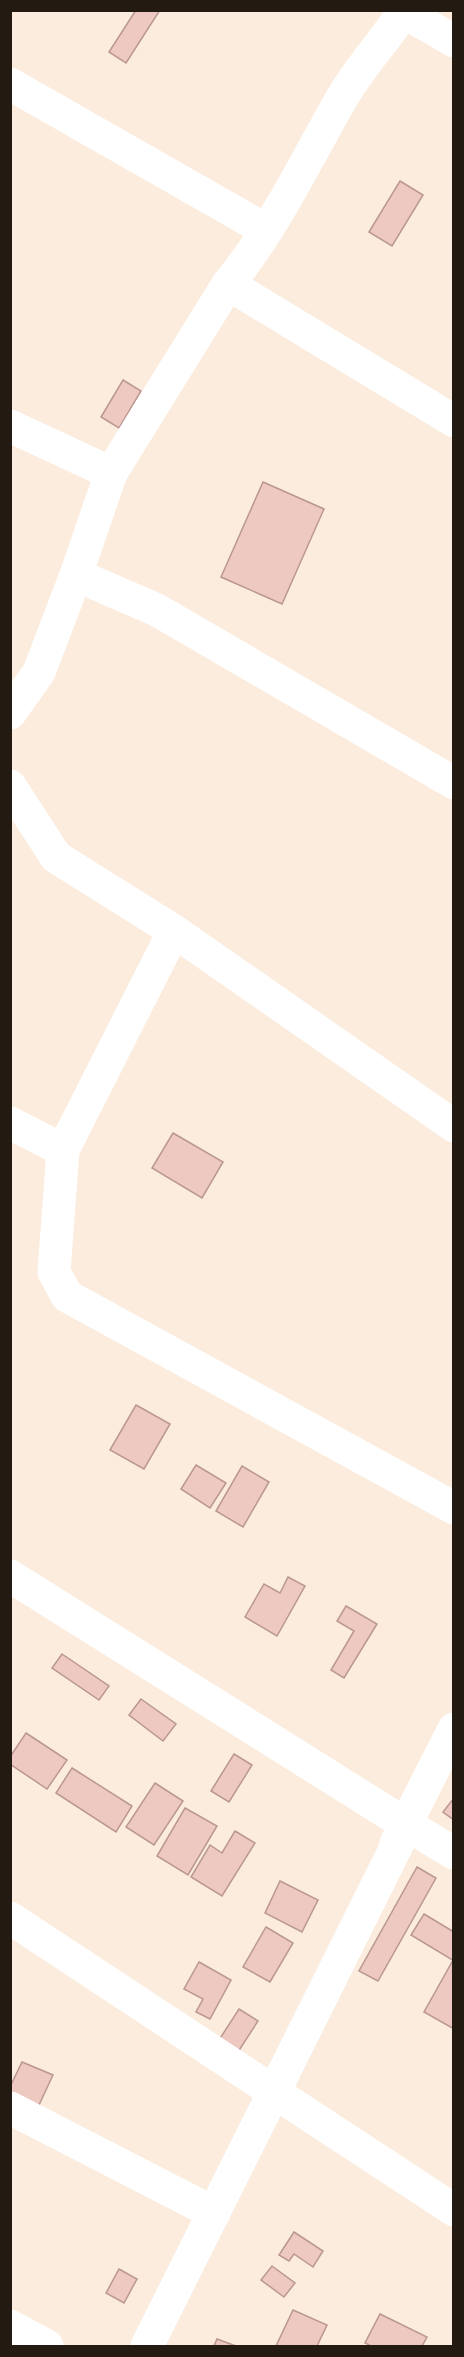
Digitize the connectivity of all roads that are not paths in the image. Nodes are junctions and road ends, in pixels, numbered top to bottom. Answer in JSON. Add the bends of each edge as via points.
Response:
{"nodes":[{"id":1,"x":405,"y":11,"type":"edge"},
{"id":2,"x":453,"y":41,"type":"edge"},
{"id":3,"x":10,"y":84,"type":"edge"},
{"id":4,"x":266,"y":230,"type":"junction"},
{"id":5,"x":228,"y":284,"type":"junction"},
{"id":6,"x":453,"y":421,"type":"edge"},
{"id":7,"x":10,"y":426,"type":"edge"},
{"id":8,"x":111,"y":473,"type":"junction"},
{"id":9,"x":76,"y":575,"type":"junction"},
{"id":10,"x":10,"y":713,"type":"edge"},
{"id":11,"x":453,"y":783,"type":"edge"},
{"id":12,"x":10,"y":786,"type":"edge"},
{"id":13,"x":174,"y":931,"type":"junction"},
{"id":14,"x":10,"y":1123,"type":"edge"},
{"id":15,"x":453,"y":1126,"type":"edge"},
{"id":16,"x":63,"y":1149,"type":"junction"},
{"id":17,"x":453,"y":1508,"type":"edge"},
{"id":18,"x":10,"y":1576,"type":"edge"},
{"id":19,"x":453,"y":1729,"type":"edge"},
{"id":20,"x":407,"y":1824,"type":"junction"},
{"id":21,"x":453,"y":1853,"type":"edge"},
{"id":22,"x":10,"y":1918,"type":"edge"},
{"id":23,"x":274,"y":2092,"type":"junction"},
{"id":24,"x":10,"y":2108,"type":"edge"},
{"id":25,"x":453,"y":2210,"type":"edge"},
{"id":26,"x":214,"y":2213,"type":"junction"},
{"id":27,"x":10,"y":2326,"type":"edge"},
{"id":28,"x":47,"y":2346,"type":"edge"},
{"id":29,"x":147,"y":2346,"type":"edge"}],
"edges":[{"from":1,"to":2,"type":"street"},
{"from":1,"to":4,"type":"street","via":[[345,93]]},
{"from":3,"to":4,"type":"street"},
{"from":4,"to":5,"type":"street"},
{"from":5,"to":6,"type":"street"},
{"from":5,"to":8,"type":"street"},
{"from":7,"to":8,"type":"street"},
{"from":8,"to":9,"type":"street"},
{"from":9,"to":10,"type":"street","via":[[39,672]]},
{"from":9,"to":11,"type":"street","via":[[157,610]]},
{"from":12,"to":13,"type":"street","via":[[56,857]]},
{"from":13,"to":15,"type":"street"},
{"from":13,"to":16,"type":"street"},
{"from":14,"to":16,"type":"street"},
{"from":16,"to":17,"type":"street","via":[[54,1272],[67,1296]]},
{"from":18,"to":20,"type":"street"},
{"from":19,"to":20,"type":"street"},
{"from":20,"to":21,"type":"street"},
{"from":20,"to":23,"type":"street","via":[[382,1864]]},
{"from":22,"to":23,"type":"street"},
{"from":23,"to":25,"type":"street"},
{"from":23,"to":26,"type":"street"},
{"from":24,"to":26,"type":"street"},
{"from":26,"to":29,"type":"street"},
{"from":27,"to":28,"type":"street"}]}
